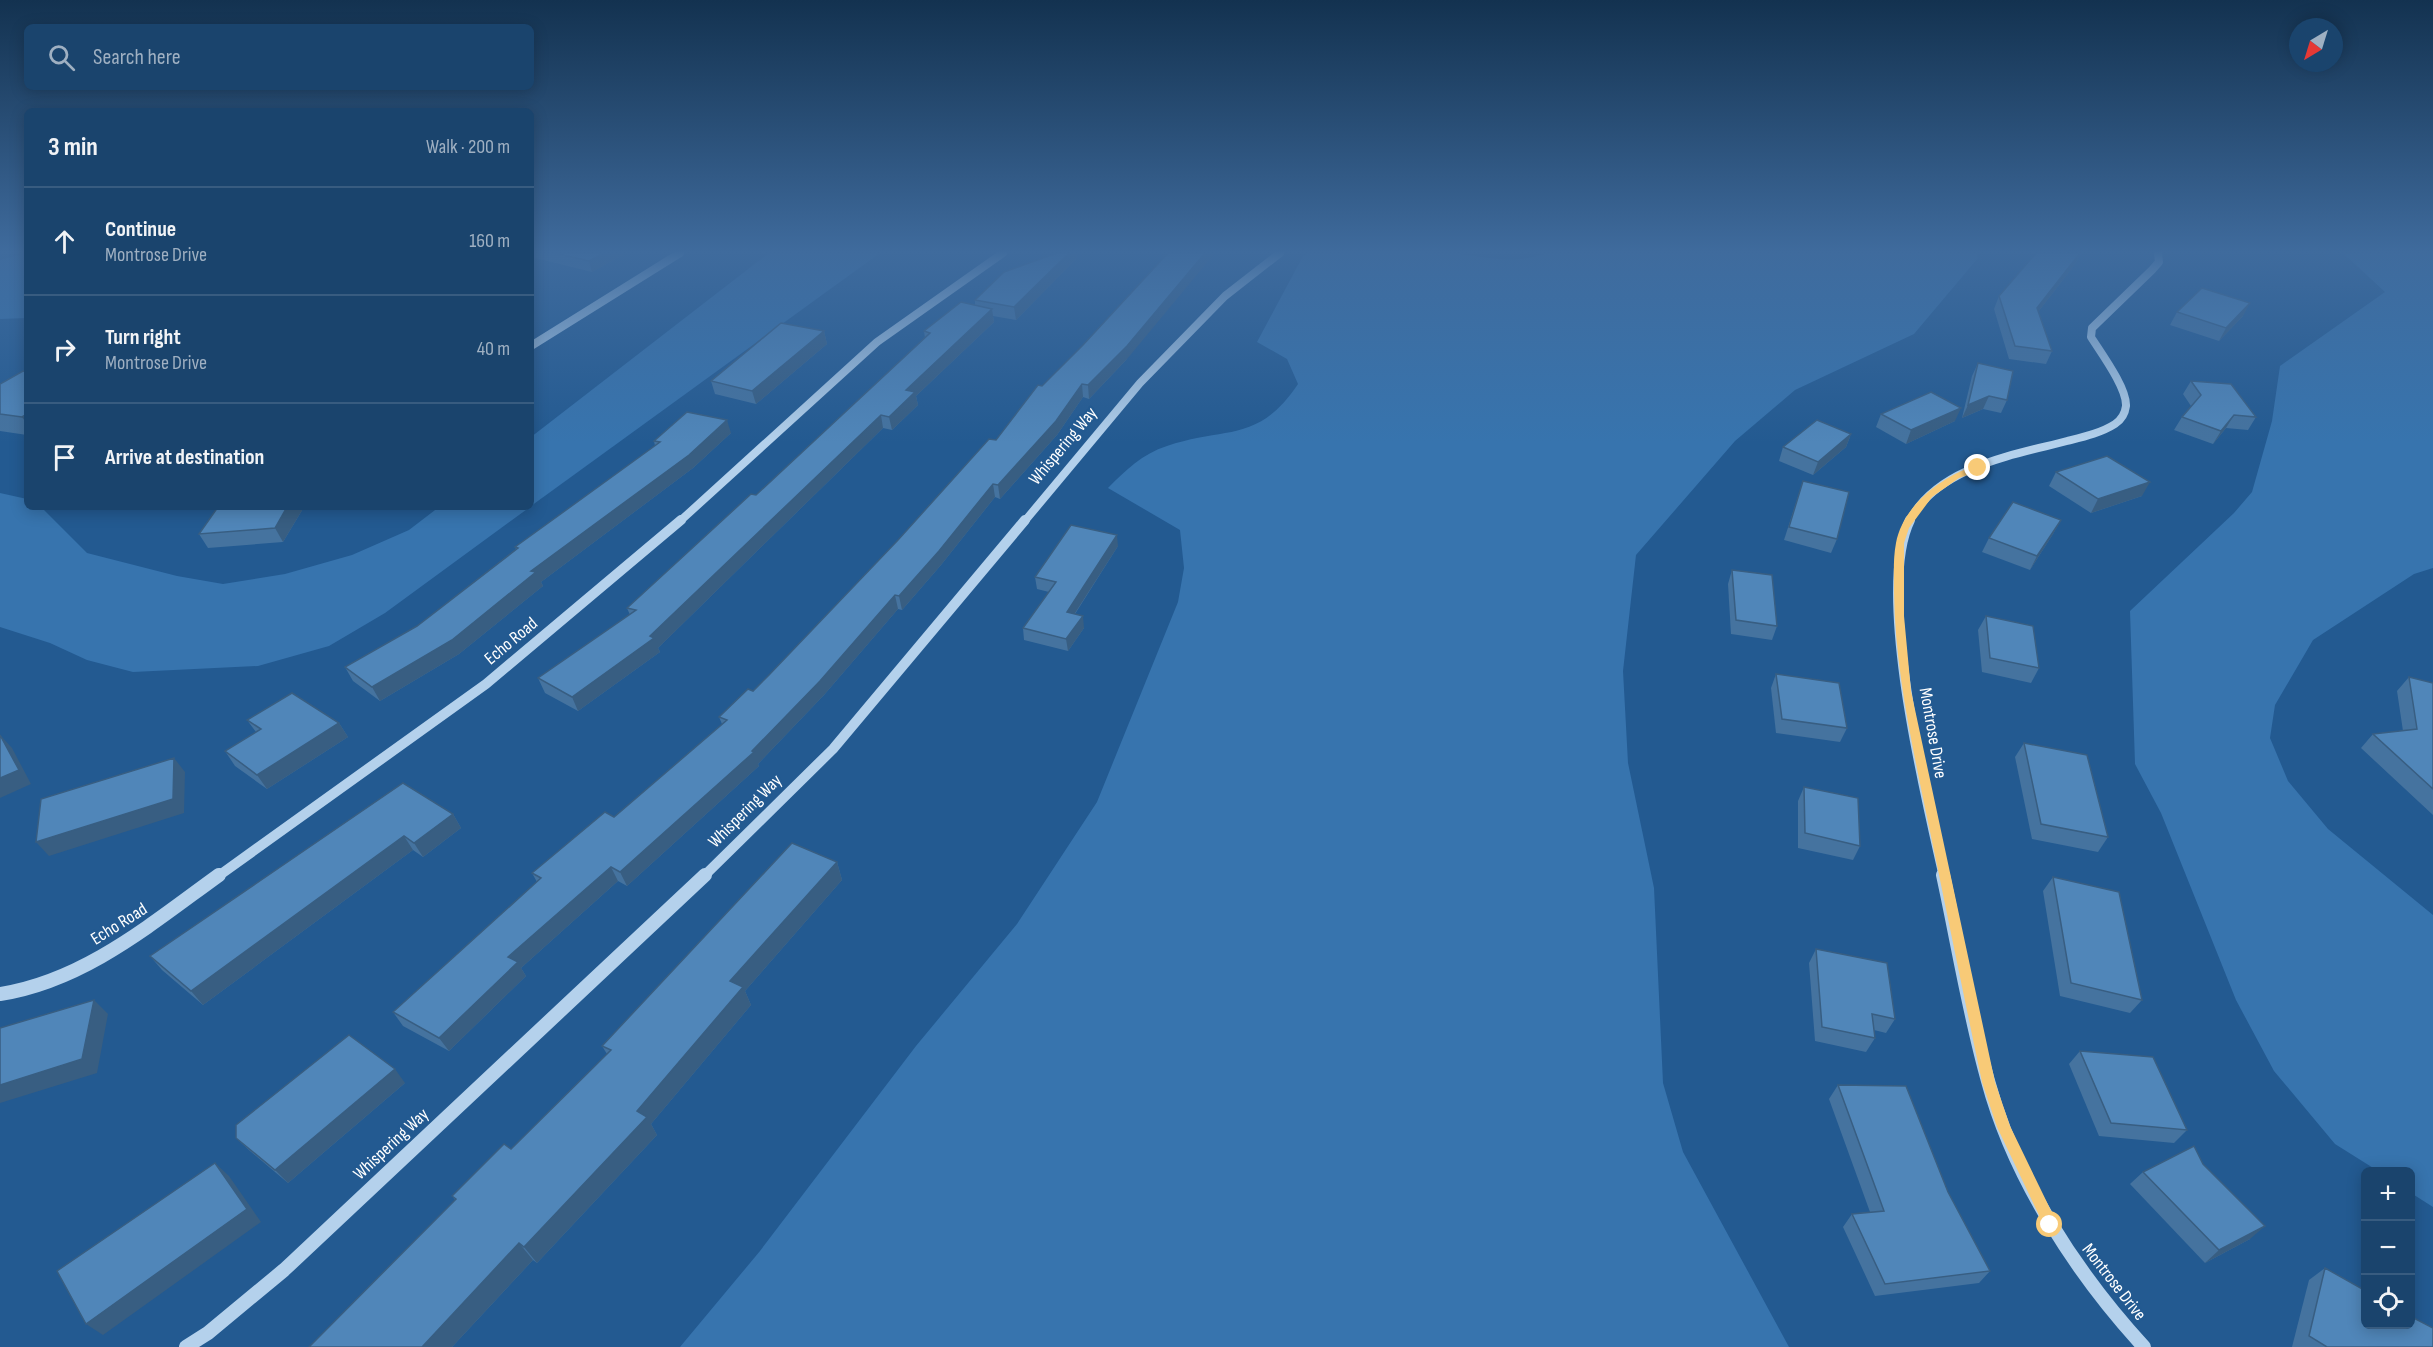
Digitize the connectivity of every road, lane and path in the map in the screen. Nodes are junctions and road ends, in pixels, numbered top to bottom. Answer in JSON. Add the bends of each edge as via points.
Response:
{"nodes":[{"id":1,"x":579,"y":316,"type":"edge"},
{"id":2,"x":914,"y":316,"type":"edge"},
{"id":3,"x":1205,"y":316,"type":"edge"},
{"id":4,"x":2103,"y":316,"type":"edge"},
{"id":5,"x":534,"y":344,"type":"edge"},
{"id":6,"x":0,"y":994,"type":"edge"},
{"id":7,"x":186,"y":1347,"type":"edge"},
{"id":8,"x":2144,"y":1347,"type":"edge"}],
"edges":[{"from":1,"to":5,"type":"street"},
{"from":2,"to":6,"type":"street","name":"Echo Road","via":[[877,342],[680,521],[486,684],[113,951],[50,981]]},
{"from":3,"to":7,"type":"street","name":"Whispering Way","via":[[1140,382],[833,748],[735,847],[284,1270]]},
{"from":4,"to":8,"type":"street","name":"Montrose Drive","via":[[2092,328],[2091,337],[2121,385],[2127,405],[2124,415],[2105,430],[1956,476],[1929,495],[1905,528],[1900,543],[1899,616],[1908,702],[1988,1082],[2003,1127],[2050,1225],[2081,1272]]}]}
